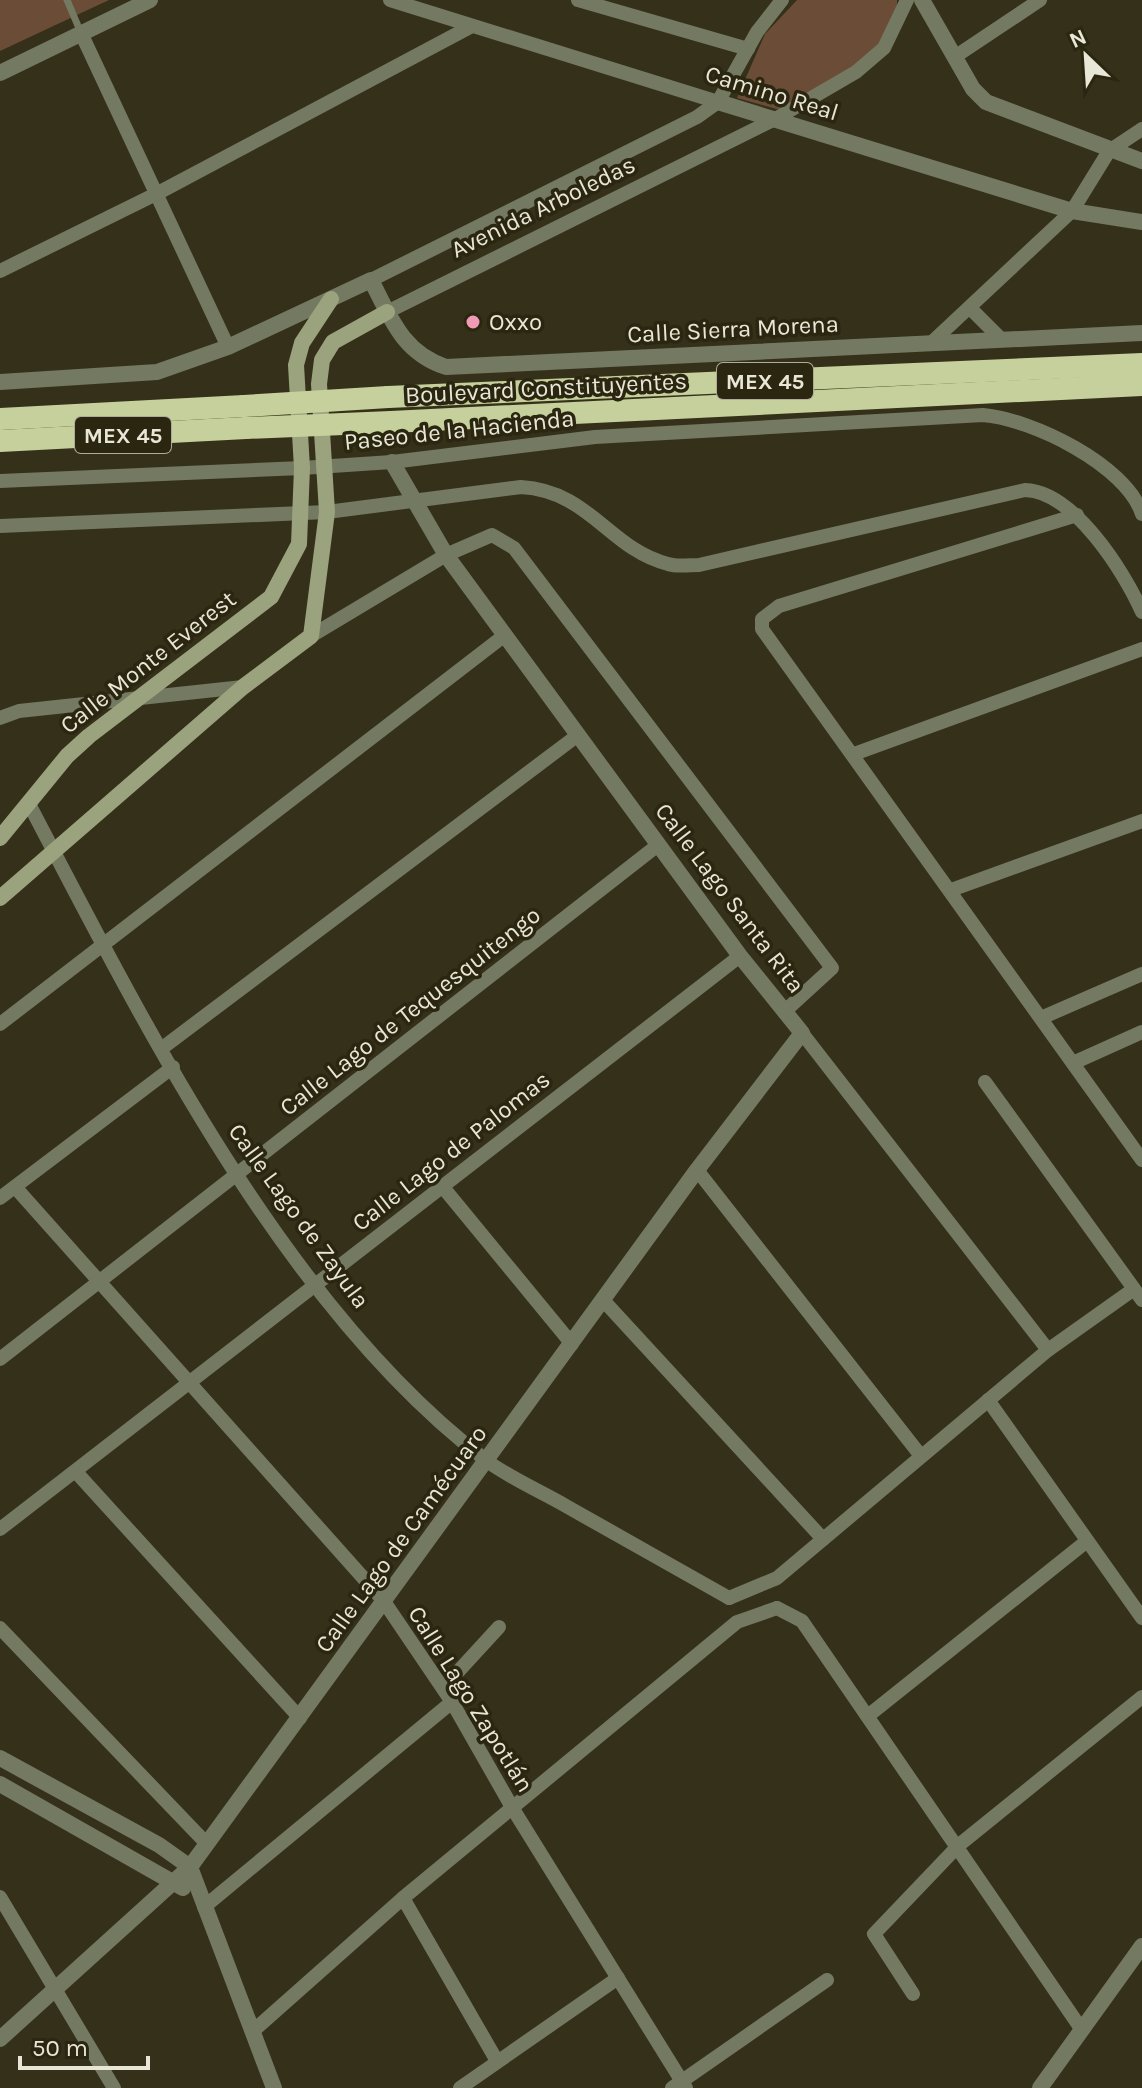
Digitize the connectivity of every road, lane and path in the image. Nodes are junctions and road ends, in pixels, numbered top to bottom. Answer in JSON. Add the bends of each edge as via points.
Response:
{"nodes":[{"id":1,"x":67,"y":0,"type":"edge"},
{"id":2,"x":150,"y":0,"type":"edge"},
{"id":3,"x":390,"y":0,"type":"edge"},
{"id":4,"x":578,"y":0,"type":"edge"},
{"id":5,"x":782,"y":0,"type":"edge"},
{"id":6,"x":907,"y":0,"type":"edge"},
{"id":7,"x":922,"y":0,"type":"edge"},
{"id":8,"x":1040,"y":0,"type":"edge"},
{"id":9,"x":470,"y":27,"type":"junction"},
{"id":10,"x":81,"y":33,"type":"junction"},
{"id":11,"x":748,"y":49,"type":"junction"},
{"id":12,"x":956,"y":56,"type":"junction"},
{"id":13,"x":0,"y":73,"type":"edge"},
{"id":14,"x":718,"y":102,"type":"junction"},
{"id":15,"x":777,"y":118,"type":"junction"},
{"id":16,"x":1142,"y":129,"type":"edge"},
{"id":17,"x":1109,"y":151,"type":"junction"},
{"id":18,"x":1142,"y":161,"type":"edge"},
{"id":19,"x":158,"y":193,"type":"junction"},
{"id":20,"x":1072,"y":211,"type":"junction"},
{"id":21,"x":1142,"y":222,"type":"edge"},
{"id":22,"x":0,"y":271,"type":"edge"},
{"id":23,"x":371,"y":280,"type":"junction"},
{"id":24,"x":331,"y":299,"type":"junction"},
{"id":25,"x":970,"y":308,"type":"junction"},
{"id":26,"x":387,"y":312,"type":"junction"},
{"id":27,"x":1142,"y":333,"type":"edge"},
{"id":28,"x":1002,"y":340,"type":"junction"},
{"id":29,"x":931,"y":343,"type":"junction"},
{"id":30,"x":228,"y":347,"type":"junction"},
{"id":31,"x":1142,"y":364,"type":"edge"},
{"id":32,"x":0,"y":382,"type":"edge"},
{"id":33,"x":1142,"y":385,"type":"edge"},
{"id":34,"x":245,"y":417,"type":"junction"},
{"id":35,"x":0,"y":419,"type":"edge"},
{"id":36,"x":0,"y":441,"type":"edge"},
{"id":37,"x":392,"y":462,"type":"junction"},
{"id":38,"x":323,"y":467,"type":"junction"},
{"id":39,"x":302,"y":468,"type":"junction"},
{"id":40,"x":0,"y":481,"type":"edge"},
{"id":41,"x":413,"y":502,"type":"junction"},
{"id":42,"x":1140,"y":504,"type":"edge"},
{"id":43,"x":327,"y":512,"type":"junction"},
{"id":44,"x":301,"y":514,"type":"junction"},
{"id":45,"x":1077,"y":515,"type":"junction"},
{"id":46,"x":0,"y":526,"type":"edge"},
{"id":47,"x":446,"y":555,"type":"junction"},
{"id":48,"x":1138,"y":589,"type":"edge"},
{"id":49,"x":1142,"y":612,"type":"edge"},
{"id":50,"x":505,"y":635,"type":"junction"},
{"id":51,"x":311,"y":636,"type":"junction"},
{"id":52,"x":1142,"y":649,"type":"edge"},
{"id":53,"x":243,"y":687,"type":"junction"},
{"id":54,"x":143,"y":695,"type":"junction"},
{"id":55,"x":0,"y":718,"type":"edge"},
{"id":56,"x":578,"y":735,"type":"junction"},
{"id":57,"x":854,"y":754,"type":"junction"},
{"id":58,"x":29,"y":804,"type":"junction"},
{"id":59,"x":1142,"y":821,"type":"edge"},
{"id":60,"x":0,"y":838,"type":"edge"},
{"id":61,"x":658,"y":845,"type":"junction"},
{"id":62,"x":54,"y":851,"type":"junction"},
{"id":63,"x":951,"y":890,"type":"junction"},
{"id":64,"x":0,"y":898,"type":"edge"},
{"id":65,"x":103,"y":944,"type":"junction"},
{"id":66,"x":740,"y":956,"type":"junction"},
{"id":67,"x":1142,"y":974,"type":"edge"},
{"id":68,"x":785,"y":1011,"type":"junction"},
{"id":69,"x":1041,"y":1018,"type":"junction"},
{"id":70,"x":0,"y":1024,"type":"edge"},
{"id":71,"x":1142,"y":1032,"type":"edge"},
{"id":72,"x":802,"y":1033,"type":"junction"},
{"id":73,"x":161,"y":1049,"type":"junction"},
{"id":74,"x":1073,"y":1063,"type":"junction"},
{"id":75,"x":173,"y":1067,"type":"junction"},
{"id":76,"x":985,"y":1082,"type":"dead end"},
{"id":77,"x":1142,"y":1160,"type":"edge"},
{"id":78,"x":697,"y":1170,"type":"junction"},
{"id":79,"x":237,"y":1174,"type":"junction"},
{"id":80,"x":442,"y":1186,"type":"junction"},
{"id":81,"x":15,"y":1187,"type":"junction"},
{"id":82,"x":0,"y":1198,"type":"edge"},
{"id":83,"x":99,"y":1282,"type":"junction"},
{"id":84,"x":315,"y":1284,"type":"junction"},
{"id":85,"x":1138,"y":1295,"type":"edge"},
{"id":86,"x":603,"y":1300,"type":"junction"},
{"id":87,"x":572,"y":1344,"type":"junction"},
{"id":88,"x":1048,"y":1350,"type":"junction"},
{"id":89,"x":0,"y":1359,"type":"edge"},
{"id":90,"x":189,"y":1383,"type":"junction"},
{"id":91,"x":988,"y":1400,"type":"junction"},
{"id":92,"x":921,"y":1456,"type":"junction"},
{"id":93,"x":488,"y":1462,"type":"junction"},
{"id":94,"x":76,"y":1472,"type":"junction"},
{"id":95,"x":0,"y":1529,"type":"edge"},
{"id":96,"x":823,"y":1539,"type":"junction"},
{"id":97,"x":1087,"y":1541,"type":"junction"},
{"id":98,"x":777,"y":1578,"type":"junction"},
{"id":99,"x":729,"y":1598,"type":"junction"},
{"id":100,"x":383,"y":1600,"type":"junction"},
{"id":101,"x":777,"y":1608,"type":"junction"},
{"id":102,"x":1142,"y":1618,"type":"edge"},
{"id":103,"x":737,"y":1622,"type":"junction"},
{"id":104,"x":499,"y":1627,"type":"dead end"},
{"id":105,"x":0,"y":1628,"type":"edge"},
{"id":106,"x":443,"y":1688,"type":"junction"},
{"id":107,"x":1142,"y":1697,"type":"edge"},
{"id":108,"x":452,"y":1702,"type":"junction"},
{"id":109,"x":869,"y":1715,"type":"junction"},
{"id":110,"x":300,"y":1718,"type":"junction"},
{"id":111,"x":0,"y":1758,"type":"edge"},
{"id":112,"x":0,"y":1784,"type":"edge"},
{"id":113,"x":513,"y":1809,"type":"junction"},
{"id":114,"x":207,"y":1844,"type":"junction"},
{"id":115,"x":959,"y":1845,"type":"junction"},
{"id":116,"x":190,"y":1867,"type":"junction"},
{"id":117,"x":176,"y":1883,"type":"junction"},
{"id":118,"x":0,"y":1897,"type":"edge"},
{"id":119,"x":403,"y":1898,"type":"junction"},
{"id":120,"x":203,"y":1903,"type":"junction"},
{"id":121,"x":1142,"y":1946,"type":"edge"},
{"id":122,"x":618,"y":1978,"type":"junction"},
{"id":123,"x":827,"y":1980,"type":"dead end"},
{"id":124,"x":58,"y":1990,"type":"junction"},
{"id":125,"x":913,"y":1994,"type":"dead end"},
{"id":126,"x":1082,"y":2030,"type":"junction"},
{"id":127,"x":252,"y":2032,"type":"junction"},
{"id":128,"x":0,"y":2039,"type":"edge"},
{"id":129,"x":497,"y":2061,"type":"junction"},
{"id":130,"x":680,"y":2086,"type":"edge"},
{"id":131,"x":114,"y":2088,"type":"edge"},
{"id":132,"x":274,"y":2088,"type":"edge"},
{"id":133,"x":460,"y":2088,"type":"edge"},
{"id":134,"x":1040,"y":2088,"type":"edge"}],
"edges":[{"from":1,"to":10,"type":"lane"},
{"from":2,"to":10,"type":"street"},
{"from":3,"to":9,"type":"street","name":"Camino Real"},
{"from":4,"to":11,"type":"street","name":"Camino Real"},
{"from":5,"to":11,"type":"street"},
{"from":6,"to":15,"type":"street","name":"Avenida Arboledas","via":[[884,48],[856,72]]},
{"from":7,"to":12,"type":"street"},
{"from":8,"to":12,"type":"street"},
{"from":9,"to":14,"type":"street","name":"Camino Real"},
{"from":9,"to":19,"type":"street"},
{"from":10,"to":13,"type":"street"},
{"from":10,"to":19,"type":"street"},
{"from":11,"to":14,"type":"street"},
{"from":12,"to":17,"type":"street","via":[[986,102]]},
{"from":14,"to":15,"type":"street","name":"Camino Real"},
{"from":14,"to":23,"type":"street","name":"Avenida Arboledas"},
{"from":15,"to":20,"type":"street","name":"Camino Real"},
{"from":15,"to":26,"type":"street","name":"Avenida Arboledas"},
{"from":16,"to":17,"type":"street"},
{"from":17,"to":18,"type":"street"},
{"from":17,"to":20,"type":"street"},
{"from":19,"to":22,"type":"street"},
{"from":19,"to":30,"type":"street"},
{"from":20,"to":21,"type":"street","name":"Camino Real"},
{"from":20,"to":25,"type":"street"},
{"from":23,"to":24,"type":"street","name":"Avenida Arboledas"},
{"from":23,"to":26,"type":"street","name":"Calle Sierra Morena"},
{"from":24,"to":30,"type":"street","name":"Avenida Arboledas"},
{"from":24,"to":39,"type":"main road","name":"Calle Monte Everest","via":[[302,343],[296,365]]},
{"from":25,"to":28,"type":"street"},
{"from":25,"to":29,"type":"street"},
{"from":26,"to":29,"type":"street","name":"Calle Sierra Morena","via":[[422,359],[446,367]]},
{"from":26,"to":38,"type":"main road","name":"Avenida Arboledas","via":[[333,342],[322,360]]},
{"from":27,"to":28,"type":"street","name":"Calle Sierra Morena"},
{"from":28,"to":29,"type":"street","name":"Calle Sierra Morena"},
{"from":30,"to":32,"type":"street","name":"Avenida Arboledas","via":[[157,372]]},
{"from":31,"to":34,"type":"highway","name":"Boulevard Constituyentes","number":"MEX 45","bridge":true,"via":[[388,397]]},
{"from":33,"to":34,"type":"highway","name":"Boulevard Constituyentes","number":"MEX 45","bridge":true,"via":[[391,422]]},
{"from":34,"to":35,"type":"highway","name":"Boulevard Constituyentes","number":"MEX 45"},
{"from":34,"to":36,"type":"highway","name":"Boulevard Constituyentes","number":"MEX 45"},
{"from":37,"to":38,"type":"street","name":"Paseo de la Hacienda"},
{"from":37,"to":41,"type":"street","name":"Calle Lago Santa Rita"},
{"from":37,"to":42,"type":"street","name":"Paseo de la Hacienda","via":[[595,437],[983,415],[1033,427],[1108,470]]},
{"from":38,"to":39,"type":"street","name":"Paseo de la Hacienda"},
{"from":38,"to":43,"type":"main road"},
{"from":39,"to":40,"type":"street","name":"Paseo de la Hacienda"},
{"from":39,"to":44,"type":"main road","name":"Calle Monte Everest"},
{"from":41,"to":43,"type":"street"},
{"from":41,"to":45,"type":"street","via":[[521,487],[548,489],[569,498],[646,556],[671,565],[699,565],[1025,490],[1041,490]]},
{"from":41,"to":47,"type":"street","name":"Calle Lago Santa Rita"},
{"from":43,"to":44,"type":"street"},
{"from":43,"to":51,"type":"main road"},
{"from":44,"to":46,"type":"street"},
{"from":44,"to":54,"type":"main road","name":"Calle Monte Everest","via":[[299,544],[271,597]]},
{"from":45,"to":48,"type":"street"},
{"from":45,"to":57,"type":"street","via":[[779,606],[762,619],[767,638]]},
{"from":47,"to":50,"type":"street","name":"Calle Lago Santa Rita"},
{"from":47,"to":51,"type":"street"},
{"from":47,"to":68,"type":"street","via":[[492,535],[514,548],[832,968]]},
{"from":48,"to":49,"type":"street"},
{"from":50,"to":56,"type":"street","name":"Calle Lago Santa Rita"},
{"from":50,"to":65,"type":"street"},
{"from":51,"to":53,"type":"main road"},
{"from":52,"to":57,"type":"street"},
{"from":53,"to":54,"type":"street"},
{"from":53,"to":62,"type":"main road"},
{"from":54,"to":55,"type":"street"},
{"from":54,"to":58,"type":"main road","name":"Calle Monte Everest","via":[[67,756]]},
{"from":56,"to":61,"type":"street","name":"Calle Lago Santa Rita"},
{"from":56,"to":73,"type":"street"},
{"from":57,"to":63,"type":"street"},
{"from":58,"to":60,"type":"main road","name":"Calle Monte Everest"},
{"from":58,"to":62,"type":"street","name":"Calle Lago de Zayula"},
{"from":59,"to":63,"type":"street"},
{"from":61,"to":66,"type":"street","name":"Calle Lago Santa Rita"},
{"from":61,"to":79,"type":"street","name":"Calle Lago de Tequesquitengo"},
{"from":62,"to":64,"type":"main road"},
{"from":62,"to":65,"type":"street","name":"Calle Lago de Zayula"},
{"from":63,"to":69,"type":"street"},
{"from":65,"to":70,"type":"street"},
{"from":65,"to":73,"type":"street","name":"Calle Lago de Zayula"},
{"from":66,"to":68,"type":"street","name":"Calle Lago Santa Rita"},
{"from":66,"to":80,"type":"street","name":"Calle Lago de Palomas"},
{"from":67,"to":69,"type":"street"},
{"from":68,"to":72,"type":"street","name":"Calle Lago Santa Rita"},
{"from":69,"to":74,"type":"street"},
{"from":71,"to":74,"type":"street"},
{"from":72,"to":78,"type":"street","name":"Calle Lago de Camécuaro"},
{"from":72,"to":88,"type":"street","name":"Calle Lago Santa Rita"},
{"from":73,"to":75,"type":"street","name":"Calle Lago de Zayula"},
{"from":74,"to":77,"type":"street"},
{"from":75,"to":79,"type":"street","name":"Calle Lago de Zayula"},
{"from":75,"to":81,"type":"street"},
{"from":76,"to":85,"type":"street"},
{"from":78,"to":86,"type":"street","name":"Calle Lago de Camécuaro"},
{"from":78,"to":92,"type":"street"},
{"from":79,"to":83,"type":"street","name":"Calle Lago de Tequesquitengo"},
{"from":79,"to":84,"type":"street","name":"Calle Lago de Zayula"},
{"from":80,"to":84,"type":"street","name":"Calle Lago de Palomas"},
{"from":80,"to":87,"type":"street"},
{"from":81,"to":82,"type":"street"},
{"from":81,"to":83,"type":"street","name":"Calle Lago Zapotlán"},
{"from":83,"to":89,"type":"street","name":"Calle Lago de Tequesquitengo"},
{"from":83,"to":90,"type":"street","name":"Calle Lago Zapotlán"},
{"from":84,"to":90,"type":"street","name":"Calle Lago de Palomas"},
{"from":84,"to":93,"type":"street","name":"Calle Lago de Zayula","via":[[400,1385]]},
{"from":85,"to":88,"type":"street"},
{"from":86,"to":87,"type":"street","name":"Calle Lago de Camécuaro"},
{"from":86,"to":96,"type":"street"},
{"from":87,"to":93,"type":"street","name":"Calle Lago de Camécuaro"},
{"from":88,"to":91,"type":"street"},
{"from":90,"to":94,"type":"street","name":"Calle Lago de Palomas"},
{"from":90,"to":100,"type":"street","name":"Calle Lago Zapotlán"},
{"from":91,"to":92,"type":"street"},
{"from":91,"to":97,"type":"street"},
{"from":92,"to":96,"type":"street"},
{"from":93,"to":99,"type":"street","name":"Calle Lago de Zayula"},
{"from":93,"to":100,"type":"street","name":"Calle Lago de Camécuaro"},
{"from":94,"to":95,"type":"street","name":"Calle Lago de Palomas"},
{"from":94,"to":110,"type":"street"},
{"from":96,"to":98,"type":"street"},
{"from":97,"to":102,"type":"street"},
{"from":97,"to":109,"type":"street"},
{"from":98,"to":99,"type":"street"},
{"from":98,"to":101,"type":"street"},
{"from":99,"to":103,"type":"street"},
{"from":100,"to":106,"type":"street","name":"Calle Lago Zapotlán"},
{"from":100,"to":110,"type":"street","name":"Calle Lago de Camécuaro"},
{"from":101,"to":103,"type":"street"},
{"from":101,"to":109,"type":"street","via":[[802,1621]]},
{"from":103,"to":113,"type":"street"},
{"from":104,"to":106,"type":"street"},
{"from":105,"to":114,"type":"street"},
{"from":106,"to":108,"type":"street","name":"Calle Lago Zapotlán"},
{"from":107,"to":115,"type":"street"},
{"from":108,"to":113,"type":"street","name":"Calle Lago Zapotlán"},
{"from":108,"to":120,"type":"street"},
{"from":109,"to":115,"type":"street"},
{"from":110,"to":114,"type":"street","name":"Calle Lago de Camécuaro"},
{"from":111,"to":116,"type":"street"},
{"from":112,"to":117,"type":"street"},
{"from":113,"to":119,"type":"street"},
{"from":113,"to":122,"type":"street","name":"Calle Lago Zapotlán"},
{"from":114,"to":116,"type":"street","name":"Calle Lago de Camécuaro"},
{"from":115,"to":125,"type":"street","via":[[874,1934]]},
{"from":115,"to":126,"type":"street"},
{"from":116,"to":117,"type":"street","name":"Calle Lago de Camécuaro"},
{"from":116,"to":120,"type":"street"},
{"from":117,"to":120,"type":"street"},
{"from":117,"to":124,"type":"street","name":"Calle Lago de Camécuaro"},
{"from":118,"to":124,"type":"street"},
{"from":119,"to":127,"type":"street"},
{"from":119,"to":129,"type":"street"},
{"from":120,"to":127,"type":"street"},
{"from":121,"to":126,"type":"street"},
{"from":122,"to":129,"type":"street"},
{"from":122,"to":130,"type":"street","name":"Calle Lago Zapotlán"},
{"from":123,"to":130,"type":"street"},
{"from":124,"to":128,"type":"street","name":"Calle Lago de Camécuaro"},
{"from":124,"to":131,"type":"street"},
{"from":126,"to":134,"type":"street"},
{"from":127,"to":132,"type":"street"},
{"from":129,"to":133,"type":"street"}]}
